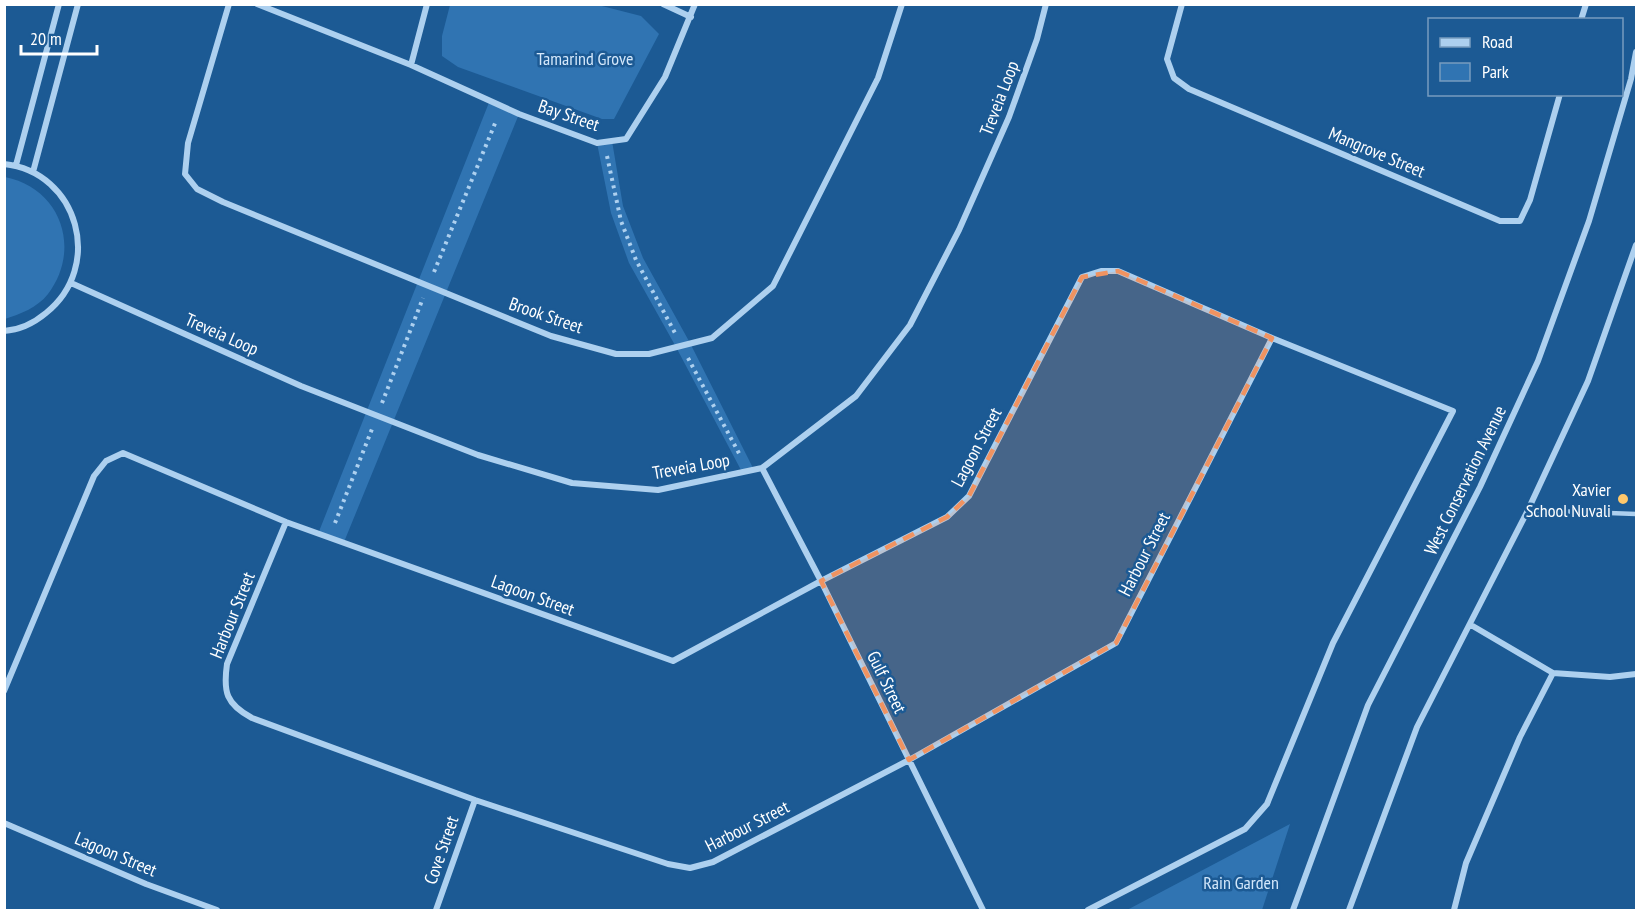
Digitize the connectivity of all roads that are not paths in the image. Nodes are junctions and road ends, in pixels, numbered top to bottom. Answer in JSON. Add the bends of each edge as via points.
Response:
{"nodes":[{"id":1,"x":58,"y":4,"type":"edge"},
{"id":2,"x":78,"y":4,"type":"edge"},
{"id":3,"x":230,"y":4,"type":"edge"},
{"id":4,"x":257,"y":4,"type":"edge"},
{"id":5,"x":427,"y":4,"type":"edge"},
{"id":6,"x":663,"y":4,"type":"edge"},
{"id":7,"x":695,"y":4,"type":"edge"},
{"id":8,"x":902,"y":4,"type":"edge"},
{"id":9,"x":1046,"y":4,"type":"edge"},
{"id":10,"x":1182,"y":4,"type":"edge"},
{"id":11,"x":691,"y":17,"type":"junction"},
{"id":12,"x":1636,"y":52,"type":"edge"},
{"id":13,"x":411,"y":65,"type":"junction"},
{"id":14,"x":1559,"y":96,"type":"edge"},
{"id":15,"x":4,"y":164,"type":"edge"},
{"id":16,"x":16,"y":165,"type":"junction"},
{"id":17,"x":33,"y":172,"type":"junction"},
{"id":18,"x":1636,"y":245,"type":"edge"},
{"id":19,"x":71,"y":283,"type":"junction"},
{"id":20,"x":4,"y":331,"type":"edge"},
{"id":21,"x":1272,"y":338,"type":"junction"},
{"id":22,"x":762,"y":468,"type":"junction"},
{"id":23,"x":1528,"y":510,"type":"junction"},
{"id":24,"x":1636,"y":514,"type":"edge"},
{"id":25,"x":286,"y":522,"type":"junction"},
{"id":26,"x":821,"y":581,"type":"junction"},
{"id":27,"x":1471,"y":625,"type":"junction"},
{"id":28,"x":1553,"y":673,"type":"junction"},
{"id":29,"x":1636,"y":674,"type":"edge"},
{"id":30,"x":4,"y":692,"type":"edge"},
{"id":31,"x":909,"y":760,"type":"junction"},
{"id":32,"x":475,"y":800,"type":"junction"},
{"id":33,"x":4,"y":824,"type":"edge"},
{"id":34,"x":216,"y":910,"type":"edge"},
{"id":35,"x":436,"y":910,"type":"edge"},
{"id":36,"x":983,"y":910,"type":"edge"},
{"id":37,"x":1088,"y":910,"type":"edge"},
{"id":38,"x":1293,"y":910,"type":"edge"},
{"id":39,"x":1349,"y":910,"type":"edge"},
{"id":40,"x":1454,"y":910,"type":"edge"}],
"edges":[{"from":1,"to":16,"type":"street"},
{"from":2,"to":17,"type":"street"},
{"from":3,"to":8,"type":"street","name":"Brook Street","via":[[188,143],[185,174],[197,189],[551,336],[616,354],[649,354],[712,338],[773,286],[878,78]]},
{"from":4,"to":13,"type":"street","name":"Bay Street"},
{"from":5,"to":13,"type":"street"},
{"from":6,"to":11,"type":"street"},
{"from":7,"to":11,"type":"street","name":"Bay Street"},
{"from":9,"to":22,"type":"street","name":"Treveia Loop","via":[[1010,117],[910,325],[856,396]]},
{"from":10,"to":14,"type":"street","name":"Mangrove Street","via":[[1167,59],[1174,78],[1189,89],[1500,221],[1520,221],[1530,200]]},
{"from":11,"to":13,"type":"street","name":"Bay Street","via":[[665,77],[626,139],[597,143]]},
{"from":12,"to":38,"type":"street","name":"West Conservation Avenue","via":[[1589,221],[1538,361],[1470,507],[1368,705]]},
{"from":15,"to":16,"type":"street"},
{"from":16,"to":17,"type":"street"},
{"from":17,"to":19,"type":"street","via":[[54,187],[75,224],[78,258]]},
{"from":18,"to":23,"type":"street","via":[[1588,381]]},
{"from":19,"to":20,"type":"street","via":[[57,305],[36,321]]},
{"from":19,"to":22,"type":"street","name":"Treveia Loop","via":[[301,386],[478,455],[572,483],[658,490]]},
{"from":21,"to":26,"type":"street","name":"Lagoon Street","via":[[1118,272],[1082,277],[969,496],[947,517]]},
{"from":21,"to":31,"type":"street","name":"Harbour Street","via":[[1116,643]]},
{"from":21,"to":37,"type":"street","name":"Lagoon Street","via":[[1453,411],[1334,643],[1268,804],[1245,829]]},
{"from":22,"to":26,"type":"street","name":"Gulf Street"},
{"from":23,"to":24,"type":"lane"},
{"from":23,"to":27,"type":"street"},
{"from":25,"to":26,"type":"street","name":"Lagoon Street","via":[[673,661]]},
{"from":25,"to":30,"type":"street","name":"Lagoon Street","via":[[123,453],[106,461],[94,477]]},
{"from":25,"to":32,"type":"street","name":"Harbour Street","via":[[227,664],[224,685],[229,699],[238,711],[252,718]]},
{"from":26,"to":31,"type":"street","name":"Gulf Street"},
{"from":27,"to":28,"type":"street"},
{"from":27,"to":39,"type":"street","via":[[1417,727]]},
{"from":28,"to":29,"type":"street","via":[[1610,677]]},
{"from":28,"to":40,"type":"street","via":[[1520,737],[1466,863]]},
{"from":31,"to":32,"type":"street","name":"Harbour Street","via":[[713,862],[690,868]]},
{"from":31,"to":36,"type":"street","name":"Gulf Street"},
{"from":32,"to":35,"type":"street","name":"Cove Street"},
{"from":33,"to":34,"type":"street","name":"Lagoon Street"}]}
